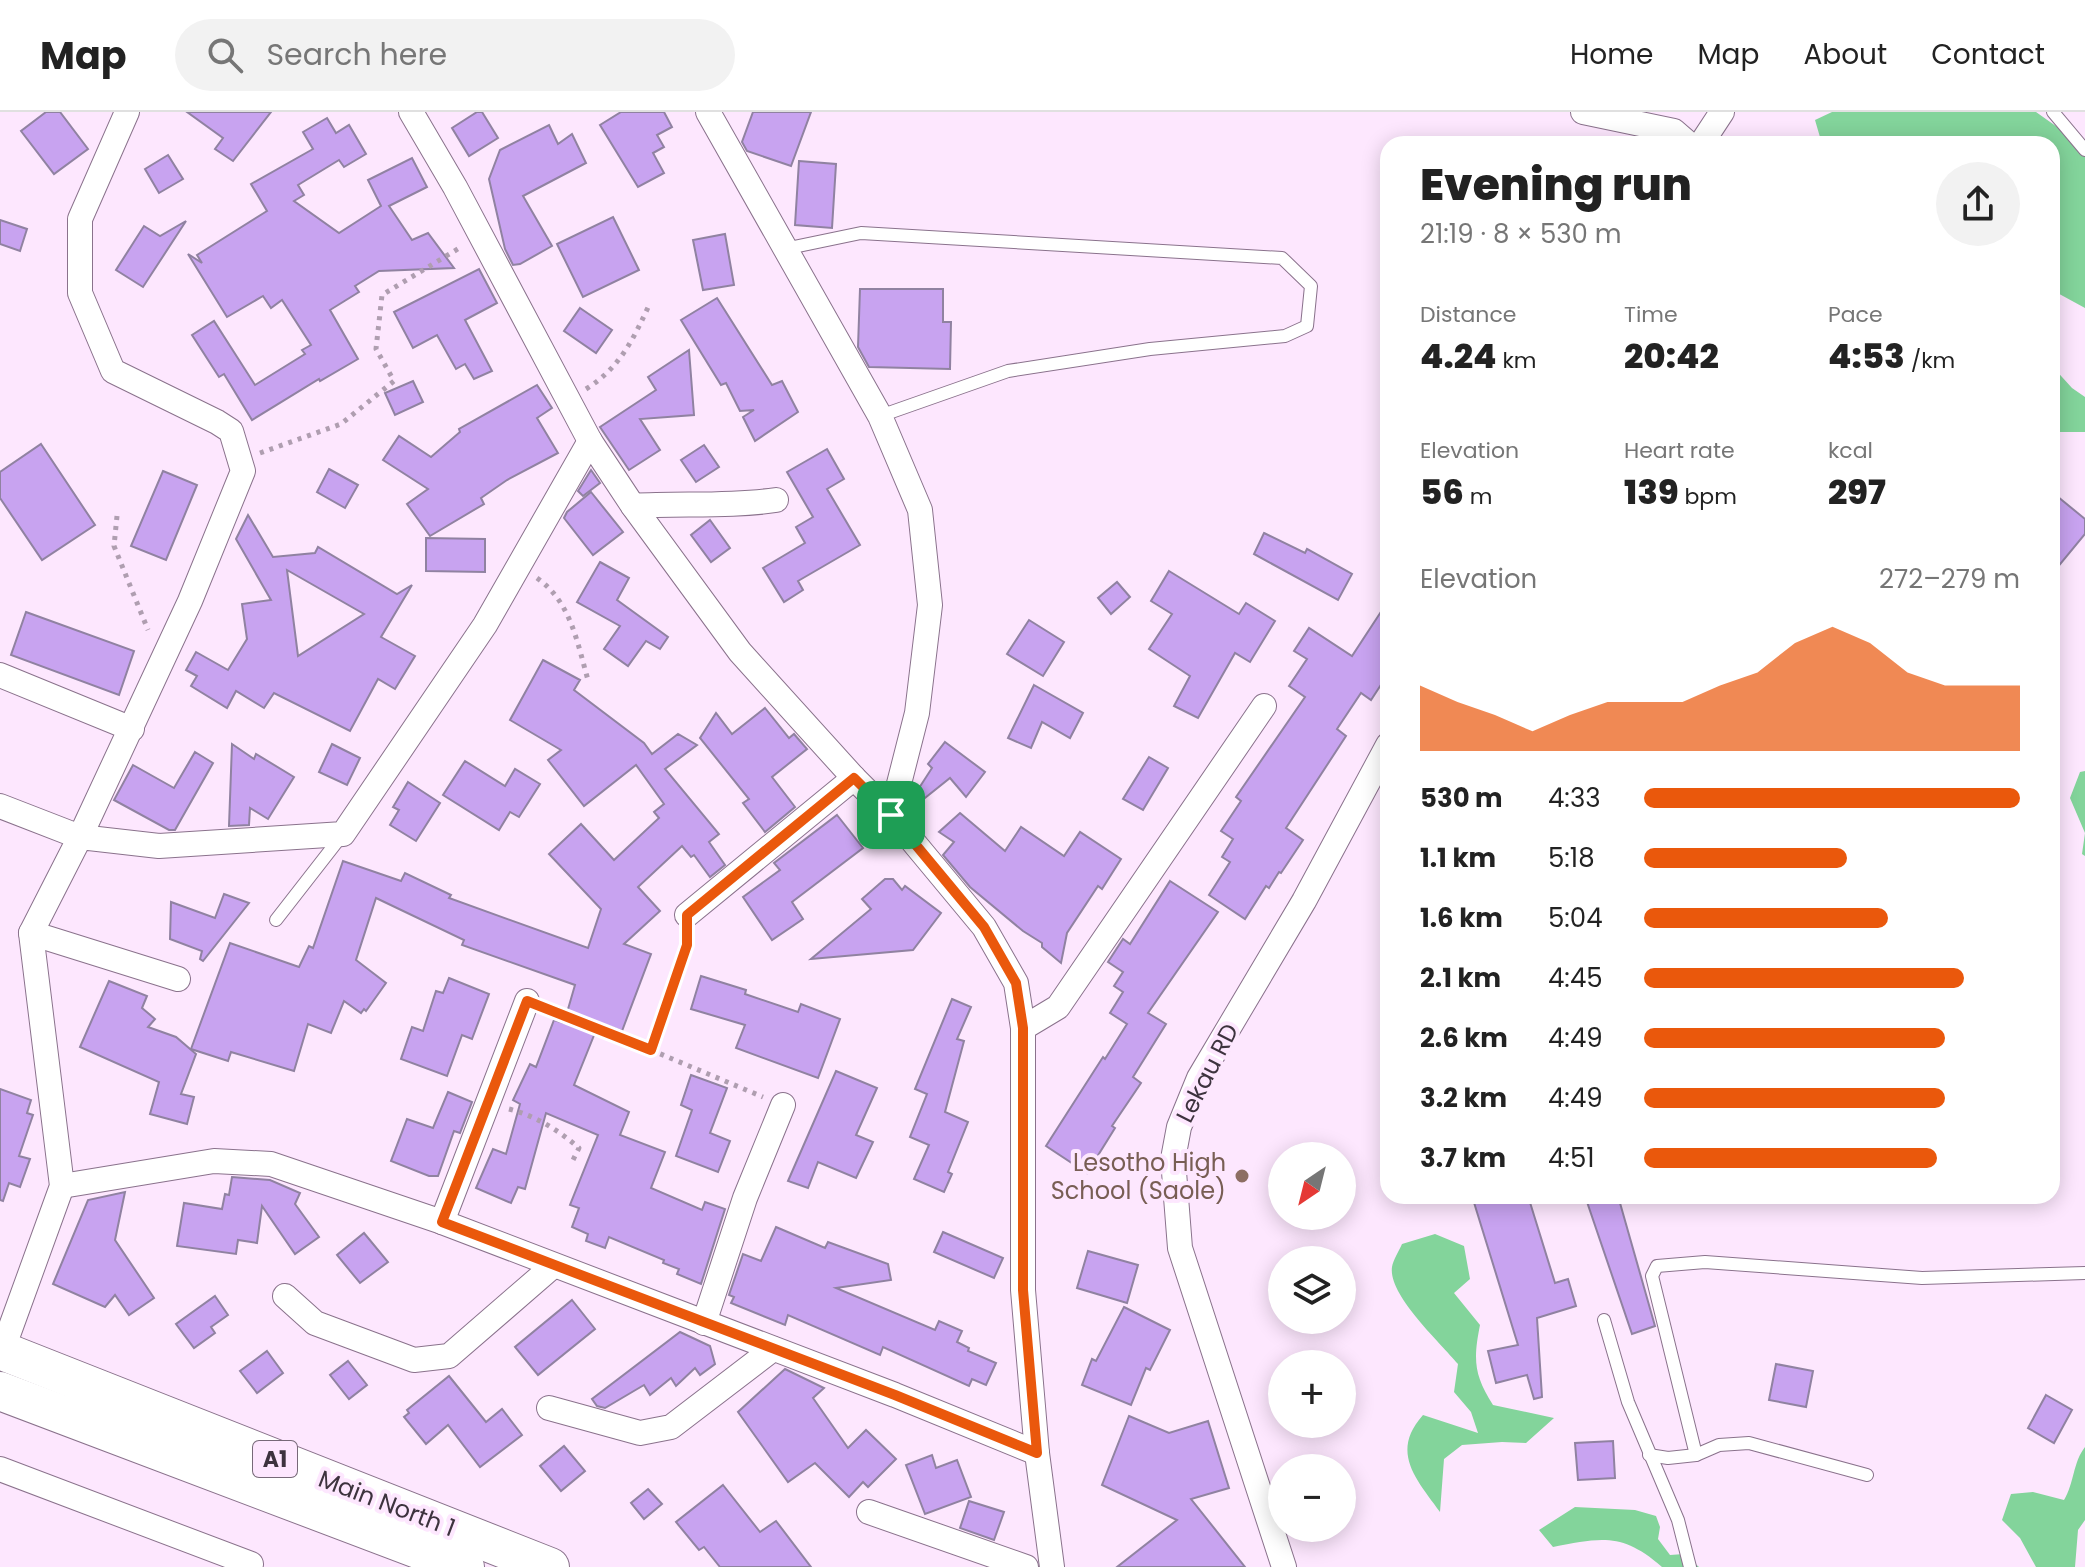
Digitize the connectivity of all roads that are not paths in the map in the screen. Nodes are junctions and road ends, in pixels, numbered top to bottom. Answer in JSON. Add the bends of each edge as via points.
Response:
{"nodes":[{"id":1,"x":127,"y":112,"type":"edge"},
{"id":2,"x":411,"y":112,"type":"edge"},
{"id":3,"x":708,"y":112,"type":"edge"},
{"id":4,"x":1583,"y":112,"type":"edge"},
{"id":5,"x":1722,"y":112,"type":"edge"},
{"id":6,"x":2053,"y":112,"type":"edge"},
{"id":7,"x":1680,"y":136,"type":"edge"},
{"id":8,"x":1706,"y":136,"type":"edge"},
{"id":9,"x":2085,"y":150,"type":"edge"},
{"id":10,"x":784,"y":249,"type":"junction"},
{"id":11,"x":880,"y":416,"type":"junction"},
{"id":12,"x":590,"y":441,"type":"junction"},
{"id":13,"x":776,"y":500,"type":"dead end"},
{"id":14,"x":633,"y":506,"type":"junction"},
{"id":15,"x":0,"y":675,"type":"edge"},
{"id":16,"x":1264,"y":706,"type":"dead end"},
{"id":17,"x":132,"y":729,"type":"junction"},
{"id":18,"x":1380,"y":760,"type":"edge"},
{"id":19,"x":854,"y":778,"type":"junction"},
{"id":20,"x":0,"y":806,"type":"edge"},
{"id":21,"x":891,"y":815,"type":"junction"},
{"id":22,"x":343,"y":834,"type":"junction"},
{"id":23,"x":80,"y":837,"type":"junction"},
{"id":24,"x":687,"y":915,"type":"road end"},
{"id":25,"x":276,"y":920,"type":"dead end"},
{"id":26,"x":31,"y":933,"type":"junction"},
{"id":27,"x":178,"y":979,"type":"dead end"},
{"id":28,"x":527,"y":1001,"type":"road end"},
{"id":29,"x":1023,"y":1028,"type":"junction"},
{"id":30,"x":783,"y":1105,"type":"road end"},
{"id":31,"x":62,"y":1186,"type":"junction"},
{"id":32,"x":442,"y":1222,"type":"junction"},
{"id":33,"x":553,"y":1266,"type":"junction"},
{"id":34,"x":2085,"y":1273,"type":"edge"},
{"id":35,"x":285,"y":1296,"type":"dead end"},
{"id":36,"x":1604,"y":1320,"type":"dead end"},
{"id":37,"x":704,"y":1323,"type":"junction"},
{"id":38,"x":3,"y":1341,"type":"edge"},
{"id":39,"x":773,"y":1349,"type":"junction"},
{"id":40,"x":0,"y":1391,"type":"edge"},
{"id":41,"x":549,"y":1408,"type":"dead end"},
{"id":42,"x":1037,"y":1453,"type":"junction"},
{"id":43,"x":1649,"y":1455,"type":"junction"},
{"id":44,"x":1696,"y":1455,"type":"junction"},
{"id":45,"x":0,"y":1469,"type":"edge"},
{"id":46,"x":1867,"y":1475,"type":"dead end"},
{"id":47,"x":869,"y":1512,"type":"dead end"},
{"id":48,"x":251,"y":1564,"type":"dead end"},
{"id":49,"x":465,"y":1567,"type":"edge"},
{"id":50,"x":550,"y":1567,"type":"edge"},
{"id":51,"x":1026,"y":1567,"type":"edge"},
{"id":52,"x":1052,"y":1567,"type":"edge"},
{"id":53,"x":1284,"y":1567,"type":"edge"},
{"id":54,"x":1690,"y":1567,"type":"edge"}],
"edges":[{"from":1,"to":17,"type":"street","via":[[80,219],[80,293],[113,371],[231,431],[243,471]]},
{"from":2,"to":12,"type":"street"},
{"from":3,"to":10,"type":"street"},
{"from":4,"to":7,"type":"street"},
{"from":5,"to":8,"type":"street"},
{"from":6,"to":9,"type":"lane"},
{"from":10,"to":11,"type":"street"},
{"from":10,"to":11,"type":"lane","via":[[861,233],[1282,258],[1311,286],[1307,326],[1285,336],[1150,349],[1008,371]]},
{"from":11,"to":21,"type":"street","via":[[920,510],[930,605],[917,713]]},
{"from":12,"to":14,"type":"street"},
{"from":12,"to":22,"type":"street","via":[[485,625]]},
{"from":13,"to":14,"type":"street"},
{"from":14,"to":19,"type":"street","via":[[740,652]]},
{"from":15,"to":17,"type":"street"},
{"from":16,"to":29,"type":"street","via":[[1058,1007]]},
{"from":17,"to":23,"type":"street"},
{"from":18,"to":53,"type":"street","name":"Lekau RD","via":[[1199,1078],[1179,1127],[1173,1159],[1180,1248]]},
{"from":19,"to":21,"type":"street"},
{"from":19,"to":24,"type":"street"},
{"from":20,"to":23,"type":"street"},
{"from":21,"to":29,"type":"street","via":[[984,927],[1016,983]]},
{"from":22,"to":23,"type":"street","via":[[159,846]]},
{"from":22,"to":25,"type":"lane"},
{"from":23,"to":26,"type":"street"},
{"from":26,"to":27,"type":"street"},
{"from":26,"to":31,"type":"street"},
{"from":28,"to":32,"type":"street"},
{"from":29,"to":42,"type":"street","via":[[1023,1290]]},
{"from":30,"to":37,"type":"street","via":[[745,1198]]},
{"from":31,"to":32,"type":"street","via":[[214,1161],[271,1164]]},
{"from":31,"to":38,"type":"street"},
{"from":32,"to":33,"type":"street"},
{"from":33,"to":35,"type":"street","via":[[449,1356],[414,1360],[315,1323]]},
{"from":33,"to":37,"type":"street"},
{"from":34,"to":44,"type":"lane","via":[[1922,1278],[1705,1262],[1657,1266],[1652,1276]]},
{"from":36,"to":43,"type":"lane"},
{"from":37,"to":39,"type":"street"},
{"from":38,"to":50,"type":"main road","name":"Main North 1","number":"A1"},
{"from":39,"to":41,"type":"street","via":[[671,1427],[640,1433]]},
{"from":39,"to":42,"type":"street"},
{"from":40,"to":49,"type":"main road","name":"Main North 1","number":"A1"},
{"from":42,"to":52,"type":"street"},
{"from":43,"to":44,"type":"lane"},
{"from":43,"to":54,"type":"lane","via":[[1678,1520]]},
{"from":44,"to":46,"type":"lane","via":[[1719,1445],[1749,1443]]},
{"from":45,"to":48,"type":"street"},
{"from":47,"to":51,"type":"street"}]}
